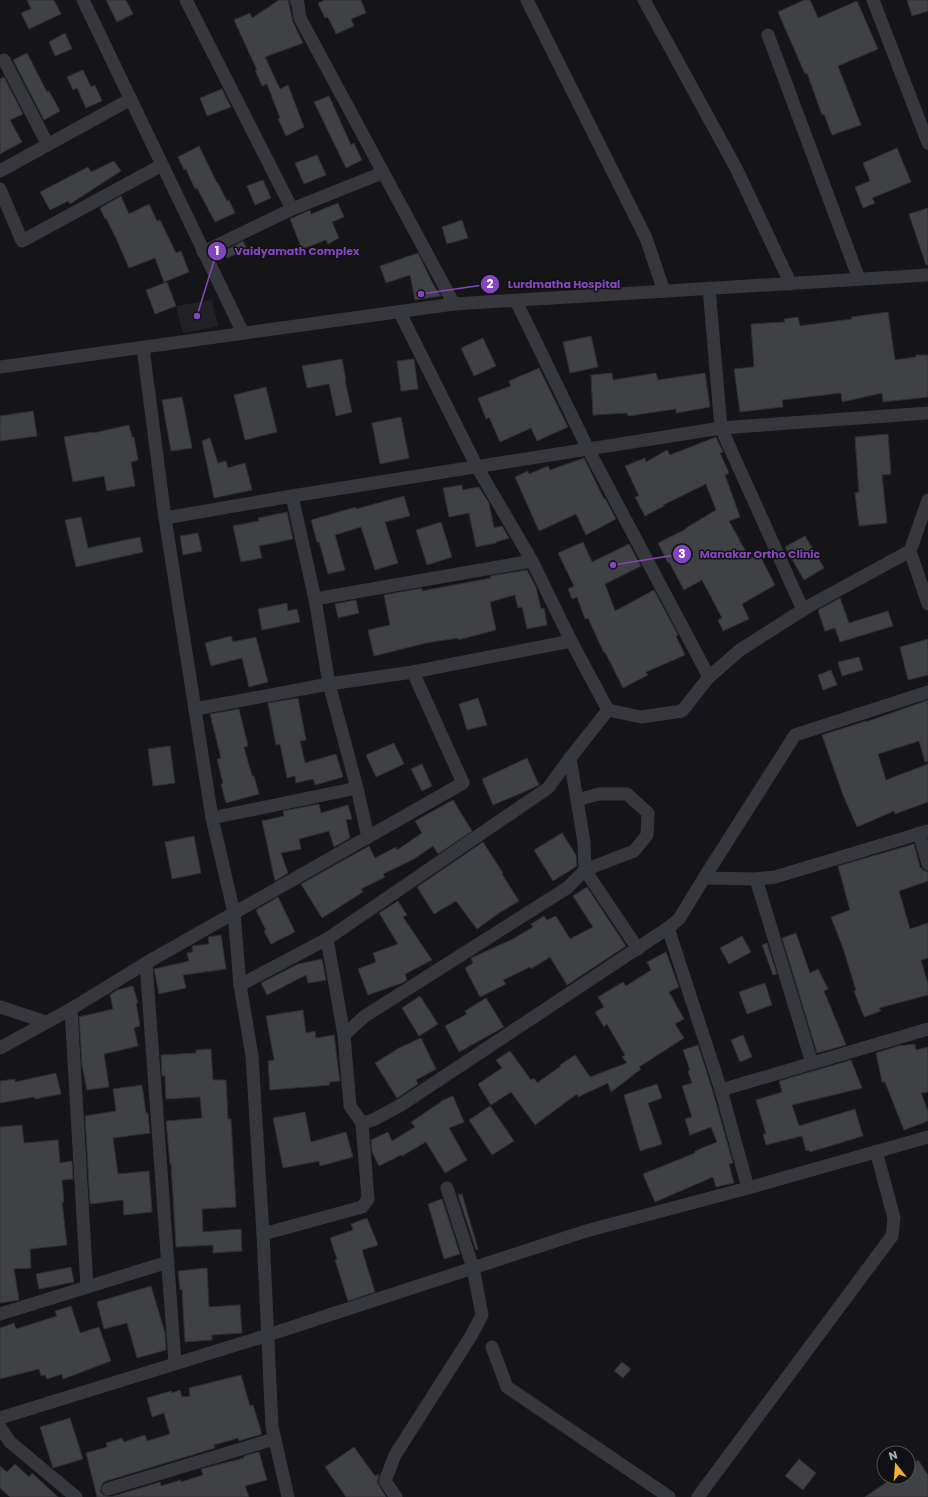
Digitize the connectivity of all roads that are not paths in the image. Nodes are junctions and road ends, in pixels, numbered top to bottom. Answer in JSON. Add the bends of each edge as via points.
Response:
{"nodes":[{"id":1,"x":83,"y":0,"type":"edge"},
{"id":2,"x":186,"y":0,"type":"edge"},
{"id":3,"x":527,"y":0,"type":"edge"},
{"id":4,"x":644,"y":0,"type":"edge"},
{"id":5,"x":873,"y":0,"type":"edge"},
{"id":6,"x":301,"y":1,"type":"edge"},
{"id":7,"x":768,"y":35,"type":"dead end"},
{"id":8,"x":1,"y":59,"type":"edge"},
{"id":9,"x":131,"y":99,"type":"junction"},
{"id":10,"x":925,"y":128,"type":"edge"},
{"id":11,"x":928,"y":143,"type":"edge"},
{"id":12,"x":48,"y":145,"type":"junction"},
{"id":13,"x":162,"y":165,"type":"junction"},
{"id":14,"x":0,"y":171,"type":"edge"},
{"id":15,"x":382,"y":173,"type":"junction"},
{"id":16,"x":0,"y":189,"type":"edge"},
{"id":17,"x":292,"y":209,"type":"junction"},
{"id":18,"x":204,"y":252,"type":"junction"},
{"id":19,"x":928,"y":275,"type":"edge"},
{"id":20,"x":859,"y":280,"type":"junction"},
{"id":21,"x":790,"y":284,"type":"junction"},
{"id":22,"x":709,"y":288,"type":"junction"},
{"id":23,"x":664,"y":291,"type":"junction"},
{"id":24,"x":516,"y":301,"type":"junction"},
{"id":25,"x":454,"y":304,"type":"junction"},
{"id":26,"x":400,"y":313,"type":"junction"},
{"id":27,"x":243,"y":333,"type":"junction"},
{"id":28,"x":143,"y":348,"type":"junction"},
{"id":29,"x":0,"y":367,"type":"edge"},
{"id":30,"x":928,"y":413,"type":"edge"},
{"id":31,"x":721,"y":428,"type":"junction"},
{"id":32,"x":588,"y":449,"type":"junction"},
{"id":33,"x":477,"y":466,"type":"junction"},
{"id":34,"x":292,"y":496,"type":"junction"},
{"id":35,"x":928,"y":500,"type":"edge"},
{"id":36,"x":165,"y":518,"type":"junction"},
{"id":37,"x":910,"y":551,"type":"junction"},
{"id":38,"x":532,"y":561,"type":"junction"},
{"id":39,"x":315,"y":599,"type":"junction"},
{"id":40,"x":928,"y":604,"type":"edge"},
{"id":41,"x":803,"y":610,"type":"junction"},
{"id":42,"x":571,"y":641,"type":"junction"},
{"id":43,"x":412,"y":672,"type":"junction"},
{"id":44,"x":709,"y":677,"type":"junction"},
{"id":45,"x":329,"y":684,"type":"junction"},
{"id":46,"x":928,"y":692,"type":"edge"},
{"id":47,"x":195,"y":709,"type":"junction"},
{"id":48,"x":608,"y":710,"type":"junction"},
{"id":49,"x":570,"y":758,"type":"junction"},
{"id":50,"x":357,"y":788,"type":"junction"},
{"id":51,"x":577,"y":800,"type":"junction"},
{"id":52,"x":212,"y":818,"type":"junction"},
{"id":53,"x":924,"y":832,"type":"edge"},
{"id":54,"x":368,"y":837,"type":"junction"},
{"id":55,"x":928,"y":864,"type":"edge"},
{"id":56,"x":585,"y":870,"type":"junction"},
{"id":57,"x":704,"y":878,"type":"junction"},
{"id":58,"x":756,"y":879,"type":"junction"},
{"id":59,"x":234,"y":913,"type":"junction"},
{"id":60,"x":668,"y":928,"type":"junction"},
{"id":61,"x":327,"y":939,"type":"junction"},
{"id":62,"x":638,"y":949,"type":"junction"},
{"id":63,"x":146,"y":962,"type":"junction"},
{"id":64,"x":240,"y":985,"type":"junction"},
{"id":65,"x":0,"y":1008,"type":"edge"},
{"id":66,"x":71,"y":1008,"type":"junction"},
{"id":67,"x":46,"y":1022,"type":"junction"},
{"id":68,"x":928,"y":1029,"type":"edge"},
{"id":69,"x":344,"y":1035,"type":"junction"},
{"id":70,"x":0,"y":1048,"type":"edge"},
{"id":71,"x":812,"y":1063,"type":"junction"},
{"id":72,"x":721,"y":1090,"type":"junction"},
{"id":73,"x":362,"y":1123,"type":"junction"},
{"id":74,"x":928,"y":1137,"type":"edge"},
{"id":75,"x":876,"y":1151,"type":"junction"},
{"id":76,"x":447,"y":1188,"type":"dead end"},
{"id":77,"x":748,"y":1188,"type":"junction"},
{"id":78,"x":263,"y":1234,"type":"junction"},
{"id":79,"x":168,"y":1262,"type":"junction"},
{"id":80,"x":473,"y":1268,"type":"junction"},
{"id":81,"x":87,"y":1287,"type":"junction"},
{"id":82,"x":0,"y":1314,"type":"edge"},
{"id":83,"x":268,"y":1335,"type":"junction"},
{"id":84,"x":492,"y":1347,"type":"dead end"},
{"id":85,"x":175,"y":1363,"type":"junction"},
{"id":86,"x":0,"y":1418,"type":"edge"},
{"id":87,"x":0,"y":1427,"type":"edge"},
{"id":88,"x":274,"y":1439,"type":"junction"},
{"id":89,"x":108,"y":1490,"type":"dead end"},
{"id":90,"x":76,"y":1497,"type":"edge"},
{"id":91,"x":288,"y":1497,"type":"edge"},
{"id":92,"x":396,"y":1497,"type":"edge"},
{"id":93,"x":669,"y":1497,"type":"edge"},
{"id":94,"x":698,"y":1497,"type":"edge"}],
"edges":[{"from":1,"to":9,"type":"street"},
{"from":2,"to":17,"type":"street"},
{"from":3,"to":23,"type":"street","via":[[646,238]]},
{"from":4,"to":21,"type":"street","via":[[736,168]]},
{"from":5,"to":10,"type":"street"},
{"from":6,"to":15,"type":"street","via":[[300,18]]},
{"from":7,"to":20,"type":"street"},
{"from":8,"to":12,"type":"street"},
{"from":9,"to":12,"type":"street"},
{"from":9,"to":13,"type":"street"},
{"from":10,"to":11,"type":"street"},
{"from":12,"to":14,"type":"street"},
{"from":13,"to":16,"type":"street","via":[[22,241]]},
{"from":13,"to":18,"type":"street"},
{"from":15,"to":17,"type":"street"},
{"from":15,"to":25,"type":"street"},
{"from":17,"to":18,"type":"street"},
{"from":18,"to":27,"type":"street"},
{"from":19,"to":20,"type":"street"},
{"from":20,"to":21,"type":"street"},
{"from":21,"to":22,"type":"street"},
{"from":22,"to":23,"type":"street"},
{"from":22,"to":31,"type":"street"},
{"from":23,"to":24,"type":"street"},
{"from":24,"to":25,"type":"street"},
{"from":24,"to":32,"type":"street"},
{"from":25,"to":26,"type":"street"},
{"from":26,"to":27,"type":"street"},
{"from":26,"to":33,"type":"street"},
{"from":27,"to":28,"type":"street"},
{"from":28,"to":29,"type":"street"},
{"from":28,"to":36,"type":"street"},
{"from":30,"to":31,"type":"street"},
{"from":31,"to":32,"type":"street"},
{"from":31,"to":41,"type":"street"},
{"from":32,"to":33,"type":"street"},
{"from":32,"to":44,"type":"street"},
{"from":33,"to":34,"type":"street"},
{"from":33,"to":38,"type":"street"},
{"from":34,"to":36,"type":"street"},
{"from":34,"to":39,"type":"street"},
{"from":35,"to":37,"type":"street"},
{"from":36,"to":47,"type":"street"},
{"from":37,"to":40,"type":"street"},
{"from":37,"to":41,"type":"street"},
{"from":38,"to":39,"type":"street"},
{"from":38,"to":42,"type":"street"},
{"from":39,"to":45,"type":"street"},
{"from":41,"to":44,"type":"street","via":[[740,650]]},
{"from":42,"to":43,"type":"street"},
{"from":42,"to":48,"type":"street"},
{"from":43,"to":45,"type":"street"},
{"from":43,"to":54,"type":"street","via":[[463,783]]},
{"from":44,"to":48,"type":"street","via":[[682,711],[642,717]]},
{"from":45,"to":47,"type":"street"},
{"from":45,"to":50,"type":"street"},
{"from":46,"to":57,"type":"street","via":[[795,735]]},
{"from":47,"to":52,"type":"street"},
{"from":48,"to":49,"type":"street"},
{"from":49,"to":51,"type":"street"},
{"from":49,"to":61,"type":"street","via":[[548,788]]},
{"from":50,"to":52,"type":"street"},
{"from":50,"to":54,"type":"street"},
{"from":51,"to":56,"type":"street","via":[[584,842]]},
{"from":51,"to":56,"type":"street","via":[[599,794],[627,794],[648,812],[647,835],[634,852]]},
{"from":52,"to":59,"type":"street"},
{"from":53,"to":55,"type":"street"},
{"from":53,"to":58,"type":"street","via":[[775,876]]},
{"from":54,"to":59,"type":"street"},
{"from":56,"to":62,"type":"street"},
{"from":56,"to":69,"type":"street","via":[[567,888],[365,1016]]},
{"from":57,"to":58,"type":"street"},
{"from":57,"to":60,"type":"street","via":[[679,919]]},
{"from":58,"to":71,"type":"street"},
{"from":59,"to":63,"type":"street"},
{"from":59,"to":64,"type":"street"},
{"from":60,"to":62,"type":"street"},
{"from":60,"to":72,"type":"street"},
{"from":61,"to":64,"type":"street"},
{"from":61,"to":69,"type":"street"},
{"from":62,"to":73,"type":"street","via":[[401,1105]]},
{"from":63,"to":66,"type":"street"},
{"from":63,"to":79,"type":"street"},
{"from":64,"to":78,"type":"street","via":[[252,1056]]},
{"from":65,"to":67,"type":"street"},
{"from":66,"to":67,"type":"street"},
{"from":66,"to":81,"type":"street"},
{"from":67,"to":70,"type":"street"},
{"from":68,"to":71,"type":"street"},
{"from":69,"to":73,"type":"street","via":[[350,1106]]},
{"from":71,"to":72,"type":"street"},
{"from":72,"to":77,"type":"street"},
{"from":73,"to":78,"type":"street","via":[[368,1199],[362,1207]]},
{"from":74,"to":75,"type":"street"},
{"from":75,"to":77,"type":"street"},
{"from":75,"to":94,"type":"street","via":[[894,1218],[892,1236]]},
{"from":76,"to":80,"type":"street"},
{"from":77,"to":80,"type":"street","via":[[586,1231]]},
{"from":78,"to":83,"type":"street"},
{"from":79,"to":81,"type":"street"},
{"from":79,"to":85,"type":"street"},
{"from":80,"to":83,"type":"street"},
{"from":80,"to":92,"type":"street","via":[[482,1315],[395,1455],[385,1481]]},
{"from":81,"to":82,"type":"street"},
{"from":83,"to":85,"type":"street"},
{"from":83,"to":88,"type":"street"},
{"from":84,"to":93,"type":"street","via":[[507,1387]]},
{"from":85,"to":86,"type":"street"},
{"from":87,"to":90,"type":"street","via":[[10,1442]]},
{"from":88,"to":89,"type":"street"},
{"from":88,"to":91,"type":"street"}]}
